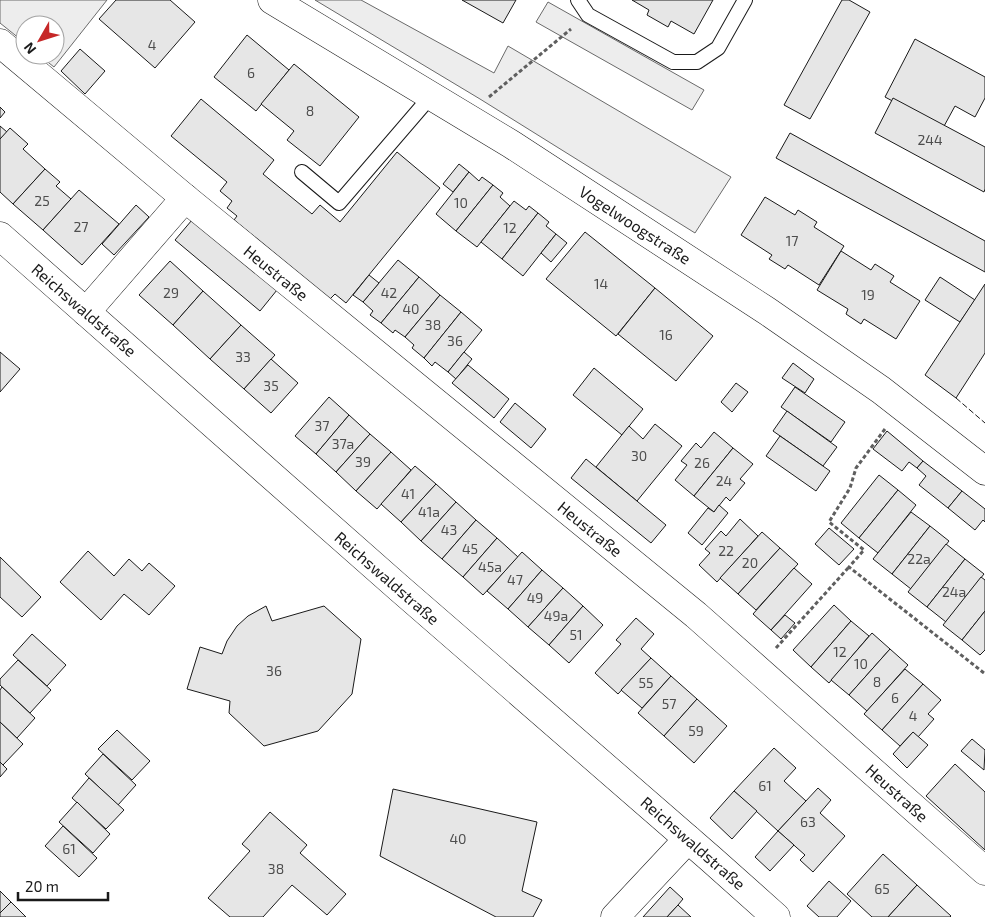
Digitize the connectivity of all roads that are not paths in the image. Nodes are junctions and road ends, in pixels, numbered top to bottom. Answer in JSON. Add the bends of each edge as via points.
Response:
{"nodes":[{"id":1,"x":272,"y":0,"type":"edge"},
{"id":2,"x":578,"y":0,"type":"edge"},
{"id":3,"x":745,"y":0,"type":"edge"},
{"id":4,"x":0,"y":42,"type":"edge"},
{"id":5,"x":431,"y":96,"type":"junction"},
{"id":6,"x":302,"y":172,"type":"dead end"},
{"id":7,"x":184,"y":198,"type":"junction"},
{"id":8,"x":0,"y":236,"type":"edge"},
{"id":9,"x":86,"y":312,"type":"junction"},
{"id":10,"x":985,"y":471,"type":"edge"},
{"id":11,"x":688,"y":839,"type":"junction"},
{"id":12,"x":985,"y":871,"type":"edge"},
{"id":13,"x":615,"y":917,"type":"edge"},
{"id":14,"x":776,"y":917,"type":"edge"}],
"edges":[{"from":1,"to":5,"type":"street","name":"Vogelwoogstraße"},
{"from":2,"to":3,"type":"lane","via":[[588,15],[673,62],[698,62],[718,48]]},
{"from":4,"to":7,"type":"street","name":"Heustraße"},
{"from":5,"to":6,"type":"lane","via":[[339,203]]},
{"from":5,"to":10,"type":"street","name":"Vogelwoogstraße","via":[[511,144],[767,311],[881,390]]},
{"from":7,"to":9,"type":"street"},
{"from":7,"to":12,"type":"street","name":"Heustraße","via":[[696,615]]},
{"from":8,"to":9,"type":"street","name":"Reichswaldstraße"},
{"from":9,"to":11,"type":"street","name":"Reichswaldstraße"},
{"from":11,"to":13,"type":"street"},
{"from":11,"to":14,"type":"street","name":"Reichswaldstraße"}]}
